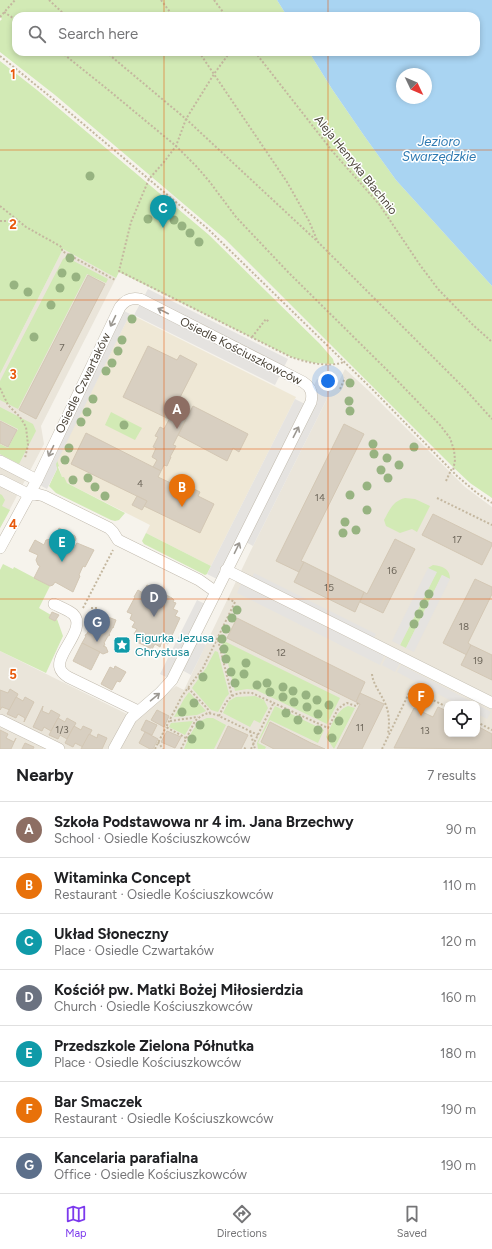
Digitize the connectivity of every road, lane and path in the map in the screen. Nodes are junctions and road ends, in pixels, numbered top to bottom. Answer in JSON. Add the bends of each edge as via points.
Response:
{"nodes":[{"id":1,"x":15,"y":0,"type":"edge"},
{"id":2,"x":49,"y":0,"type":"edge"},
{"id":3,"x":161,"y":0,"type":"edge"},
{"id":4,"x":214,"y":0,"type":"edge"},
{"id":5,"x":4,"y":12,"type":"junction"},
{"id":6,"x":62,"y":12,"type":"edge"},
{"id":7,"x":170,"y":12,"type":"edge"},
{"id":8,"x":223,"y":12,"type":"edge"},
{"id":9,"x":0,"y":17,"type":"edge"},
{"id":10,"x":12,"y":17,"type":"edge"},
{"id":11,"x":0,"y":56,"type":"edge"},
{"id":12,"x":66,"y":56,"type":"edge"},
{"id":13,"x":111,"y":56,"type":"edge"},
{"id":14,"x":201,"y":56,"type":"edge"},
{"id":15,"x":227,"y":56,"type":"edge"},
{"id":16,"x":258,"y":56,"type":"edge"},
{"id":17,"x":214,"y":74,"type":"junction"},
{"id":18,"x":186,"y":119,"type":"junction"},
{"id":19,"x":176,"y":146,"type":"junction"},
{"id":20,"x":149,"y":179,"type":"junction"},
{"id":21,"x":0,"y":206,"type":"edge"},
{"id":22,"x":0,"y":221,"type":"edge"},
{"id":23,"x":17,"y":221,"type":"junction"},
{"id":24,"x":318,"y":242,"type":"junction"},
{"id":25,"x":115,"y":280,"type":"dead end"},
{"id":26,"x":140,"y":299,"type":"joint"},
{"id":27,"x":269,"y":322,"type":"dead end"},
{"id":28,"x":252,"y":338,"type":"junction"},
{"id":29,"x":492,"y":342,"type":"edge"},
{"id":30,"x":344,"y":362,"type":"junction"},
{"id":31,"x":345,"y":378,"type":"dead end"},
{"id":32,"x":0,"y":388,"type":"edge"},
{"id":33,"x":340,"y":389,"type":"dead end"},
{"id":34,"x":492,"y":419,"type":"edge"},
{"id":35,"x":25,"y":458,"type":"dead end"},
{"id":36,"x":0,"y":461,"type":"edge"},
{"id":37,"x":452,"y":470,"type":"junction"},
{"id":38,"x":0,"y":480,"type":"edge"},
{"id":39,"x":37,"y":480,"type":"junction"},
{"id":40,"x":446,"y":480,"type":"dead end"},
{"id":41,"x":437,"y":498,"type":"dead end"},
{"id":42,"x":492,"y":502,"type":"edge"},
{"id":43,"x":492,"y":525,"type":"edge"},
{"id":44,"x":118,"y":540,"type":"junction"},
{"id":45,"x":0,"y":548,"type":"edge"},
{"id":46,"x":226,"y":570,"type":"junction"},
{"id":47,"x":216,"y":592,"type":"junction"},
{"id":48,"x":86,"y":602,"type":"dead end"},
{"id":49,"x":54,"y":604,"type":"dead end"},
{"id":50,"x":91,"y":608,"type":"dead end"},
{"id":51,"x":98,"y":608,"type":"dead end"},
{"id":52,"x":217,"y":639,"type":"junction"},
{"id":53,"x":372,"y":674,"type":"dead end"},
{"id":54,"x":188,"y":688,"type":"junction"},
{"id":55,"x":232,"y":696,"type":"junction"},
{"id":56,"x":274,"y":702,"type":"junction"},
{"id":57,"x":358,"y":703,"type":"dead end"},
{"id":58,"x":492,"y":703,"type":"edge"},
{"id":59,"x":444,"y":706,"type":"edge"},
{"id":60,"x":138,"y":711,"type":"junction"},
{"id":61,"x":210,"y":713,"type":"junction"},
{"id":62,"x":219,"y":716,"type":"junction"},
{"id":63,"x":199,"y":717,"type":"junction"},
{"id":64,"x":0,"y":720,"type":"edge"},
{"id":65,"x":170,"y":720,"type":"junction"},
{"id":66,"x":480,"y":724,"type":"edge"},
{"id":67,"x":166,"y":727,"type":"junction"},
{"id":68,"x":492,"y":730,"type":"edge"},
{"id":69,"x":250,"y":731,"type":"junction"},
{"id":70,"x":258,"y":735,"type":"junction"},
{"id":71,"x":388,"y":736,"type":"junction"},
{"id":72,"x":186,"y":738,"type":"junction"},
{"id":73,"x":158,"y":742,"type":"junction"},
{"id":74,"x":253,"y":744,"type":"junction"},
{"id":75,"x":59,"y":749,"type":"edge"},
{"id":76,"x":114,"y":749,"type":"edge"},
{"id":77,"x":155,"y":749,"type":"edge"},
{"id":78,"x":163,"y":749,"type":"edge"},
{"id":79,"x":181,"y":749,"type":"edge"},
{"id":80,"x":251,"y":749,"type":"edge"},
{"id":81,"x":255,"y":749,"type":"edge"},
{"id":82,"x":382,"y":749,"type":"edge"}],
"edges":[{"from":1,"to":5,"type":"path"},
{"from":2,"to":6,"type":"path"},
{"from":3,"to":7,"type":"path"},
{"from":4,"to":8,"type":"path"},
{"from":5,"to":9,"type":"path"},
{"from":5,"to":10,"type":"path"},
{"from":11,"to":20,"type":"path"},
{"from":12,"to":19,"type":"path"},
{"from":13,"to":18,"type":"path"},
{"from":14,"to":17,"type":"path"},
{"from":15,"to":17,"type":"path"},
{"from":16,"to":29,"type":"path","name":"Aleja Henryka Błachnio","via":[[333,152],[380,204],[438,288]]},
{"from":17,"to":18,"type":"path"},
{"from":17,"to":24,"type":"path","via":[[287,182]]},
{"from":18,"to":19,"type":"path"},
{"from":18,"to":24,"type":"path"},
{"from":19,"to":20,"type":"path"},
{"from":19,"to":37,"type":"path","via":[[209,181],[236,217],[288,272],[440,425],[450,438],[454,450]]},
{"from":20,"to":28,"type":"path","via":[[131,222],[119,271]]},
{"from":20,"to":30,"type":"path","via":[[229,248]]},
{"from":21,"to":23,"type":"path"},
{"from":22,"to":23,"type":"path"},
{"from":23,"to":25,"type":"path","via":[[60,246],[62,251]]},
{"from":24,"to":34,"type":"path"},
{"from":26,"to":39,"type":"street","name":"Osiedle Czwartaków","one_way":true,"via":[[129,299],[120,308]]},
{"from":46,"to":26,"type":"street","name":"Osiedle Kościuszkowców","one_way":true,"via":[[311,402],[311,389],[304,382]]},
{"from":27,"to":28,"type":"path","via":[[266,319]]},
{"from":28,"to":30,"type":"path","via":[[300,360],[320,364]]},
{"from":30,"to":37,"type":"path"},
{"from":31,"to":33,"type":"path"},
{"from":32,"to":35,"type":"path","via":[[8,405],[26,427],[28,446]]},
{"from":36,"to":39,"type":"street"},
{"from":37,"to":40,"type":"path"},
{"from":37,"to":42,"type":"path"},
{"from":38,"to":44,"type":"street","via":[[29,493],[41,494],[108,528]]},
{"from":39,"to":45,"type":"street","name":"Osiedle Czwartaków"},
{"from":41,"to":43,"type":"path"},
{"from":44,"to":47,"type":"street","via":[[199,580]]},
{"from":44,"to":48,"type":"path"},
{"from":46,"to":47,"type":"street","name":"Osiedle Kościuszkowców"},
{"from":46,"to":58,"type":"street"},
{"from":47,"to":52,"type":"path","via":[[235,602]]},
{"from":60,"to":47,"type":"street","name":"Osiedle Kościuszkowców","one_way":true,"via":[[172,680]]},
{"from":49,"to":60,"type":"street","via":[[73,614],[77,622],[60,663],[62,672]]},
{"from":50,"to":51,"type":"path"},
{"from":52,"to":54,"type":"path","via":[[201,671]]},
{"from":52,"to":55,"type":"path"},
{"from":53,"to":71,"type":"path","via":[[386,707]]},
{"from":54,"to":61,"type":"path"},
{"from":54,"to":65,"type":"path"},
{"from":55,"to":56,"type":"path","via":[[252,693]]},
{"from":55,"to":62,"type":"path"},
{"from":56,"to":57,"type":"path","via":[[328,728],[341,706],[349,703],[356,706]]},
{"from":56,"to":70,"type":"path"},
{"from":59,"to":71,"type":"path","via":[[411,689]]},
{"from":60,"to":76,"type":"street","name":"Osiedle Kościuszkowców","via":[[131,718]]},
{"from":61,"to":62,"type":"path"},
{"from":61,"to":63,"type":"path"},
{"from":62,"to":69,"type":"path"},
{"from":63,"to":65,"type":"path"},
{"from":63,"to":72,"type":"path"},
{"from":64,"to":75,"type":"street"},
{"from":65,"to":67,"type":"path"},
{"from":66,"to":68,"type":"path"},
{"from":67,"to":72,"type":"path"},
{"from":67,"to":73,"type":"path"},
{"from":69,"to":70,"type":"path"},
{"from":69,"to":74,"type":"path"},
{"from":70,"to":74,"type":"path"},
{"from":71,"to":82,"type":"path"},
{"from":72,"to":79,"type":"path"},
{"from":73,"to":77,"type":"path"},
{"from":73,"to":78,"type":"path"},
{"from":74,"to":80,"type":"path"},
{"from":74,"to":81,"type":"path"}]}
